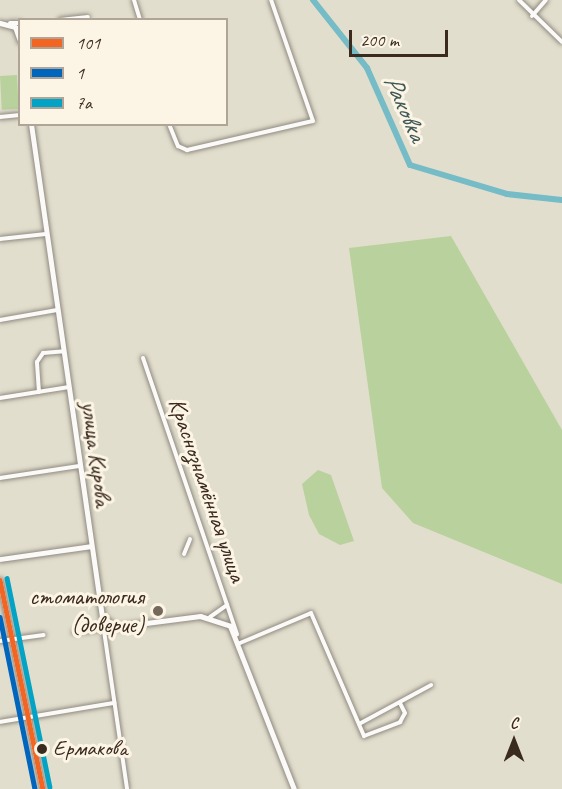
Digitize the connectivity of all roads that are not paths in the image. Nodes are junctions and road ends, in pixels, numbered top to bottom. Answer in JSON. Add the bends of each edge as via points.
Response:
{"nodes":[{"id":1,"x":134,"y":0,"type":"edge"},
{"id":2,"x":271,"y":0,"type":"edge"},
{"id":3,"x":519,"y":0,"type":"edge"},
{"id":4,"x":546,"y":0,"type":"edge"},
{"id":5,"x":88,"y":16,"type":"dead end"},
{"id":6,"x":532,"y":16,"type":"junction"},
{"id":7,"x":74,"y":18,"type":"edge"},
{"id":8,"x":139,"y":18,"type":"edge"},
{"id":9,"x":0,"y":23,"type":"edge"},
{"id":10,"x":10,"y":23,"type":"junction"},
{"id":11,"x":18,"y":23,"type":"edge"},
{"id":12,"x":18,"y":37,"type":"edge"},
{"id":13,"x":562,"y":42,"type":"edge"},
{"id":14,"x":18,"y":115,"type":"edge"},
{"id":15,"x":0,"y":117,"type":"edge"},
{"id":16,"x":31,"y":126,"type":"edge"},
{"id":17,"x":170,"y":126,"type":"edge"},
{"id":18,"x":46,"y":234,"type":"junction"},
{"id":19,"x":0,"y":239,"type":"edge"},
{"id":20,"x":57,"y":310,"type":"junction"},
{"id":21,"x":0,"y":320,"type":"edge"},
{"id":22,"x":64,"y":351,"type":"junction"},
{"id":23,"x":143,"y":358,"type":"dead end"},
{"id":24,"x":69,"y":387,"type":"junction"},
{"id":25,"x":39,"y":392,"type":"junction"},
{"id":26,"x":0,"y":398,"type":"edge"},
{"id":27,"x":79,"y":466,"type":"junction"},
{"id":28,"x":0,"y":478,"type":"edge"},
{"id":29,"x":190,"y":539,"type":"dead end"},
{"id":30,"x":91,"y":546,"type":"junction"},
{"id":31,"x":184,"y":554,"type":"dead end"},
{"id":32,"x":0,"y":559,"type":"edge"},
{"id":33,"x":0,"y":580,"type":"edge"},
{"id":34,"x":227,"y":605,"type":"junction"},
{"id":35,"x":102,"y":616,"type":"junction"},
{"id":36,"x":210,"y":617,"type":"junction"},
{"id":37,"x":115,"y":627,"type":"junction"},
{"id":38,"x":104,"y":628,"type":"junction"},
{"id":39,"x":74,"y":632,"type":"dead end"},
{"id":40,"x":237,"y":634,"type":"junction"},
{"id":41,"x":44,"y":635,"type":"dead end"},
{"id":42,"x":12,"y":639,"type":"junction"},
{"id":43,"x":0,"y":641,"type":"edge"},
{"id":44,"x":240,"y":643,"type":"junction"},
{"id":45,"x":431,"y":685,"type":"dead end"},
{"id":46,"x":114,"y":703,"type":"junction"},
{"id":47,"x":400,"y":703,"type":"junction"},
{"id":48,"x":29,"y":718,"type":"junction"},
{"id":49,"x":0,"y":722,"type":"edge"},
{"id":50,"x":359,"y":724,"type":"junction"},
{"id":51,"x":42,"y":789,"type":"edge"},
{"id":52,"x":127,"y":789,"type":"edge"},
{"id":53,"x":294,"y":789,"type":"edge"}],
"edges":[{"from":1,"to":8,"type":"street"},
{"from":2,"to":17,"type":"street","via":[[313,120],[187,150],[178,146]]},
{"from":3,"to":6,"type":"street"},
{"from":4,"to":6,"type":"street"},
{"from":5,"to":7,"type":"street"},
{"from":6,"to":13,"type":"street"},
{"from":9,"to":10,"type":"highway"},
{"from":10,"to":11,"type":"street"},
{"from":10,"to":12,"type":"highway"},
{"from":14,"to":15,"type":"street"},
{"from":16,"to":18,"type":"highway","name":"улица Кирова"},
{"from":18,"to":19,"type":"street"},
{"from":18,"to":20,"type":"highway","name":"улица Кирова"},
{"from":20,"to":21,"type":"street"},
{"from":20,"to":22,"type":"highway","name":"улица Кирова"},
{"from":22,"to":24,"type":"highway","name":"улица Кирова"},
{"from":22,"to":25,"type":"street","via":[[43,353],[37,362]]},
{"from":23,"to":34,"type":"street","name":"Краснознамённая улица"},
{"from":24,"to":25,"type":"street"},
{"from":24,"to":27,"type":"highway","name":"улица Кирова"},
{"from":25,"to":26,"type":"street"},
{"from":27,"to":28,"type":"street"},
{"from":27,"to":30,"type":"highway","name":"улица Кирова"},
{"from":29,"to":31,"type":"street"},
{"from":30,"to":32,"type":"highway"},
{"from":30,"to":35,"type":"highway","name":"улица Кирова"},
{"from":33,"to":42,"type":"main road"},
{"from":34,"to":36,"type":"street"},
{"from":34,"to":40,"type":"street","name":"Краснознамённая улица"},
{"from":35,"to":37,"type":"highway"},
{"from":35,"to":38,"type":"street","name":"улица Кирова"},
{"from":36,"to":37,"type":"highway"},
{"from":36,"to":40,"type":"highway","name":"Краснознамённая улица","via":[[230,626]]},
{"from":37,"to":38,"type":"street"},
{"from":38,"to":39,"type":"street"},
{"from":38,"to":46,"type":"street","name":"улица Кирова"},
{"from":40,"to":44,"type":"highway","name":"Краснознамённая улица"},
{"from":41,"to":42,"type":"street"},
{"from":42,"to":43,"type":"street"},
{"from":42,"to":48,"type":"main road"},
{"from":44,"to":50,"type":"street","via":[[311,613]]},
{"from":44,"to":53,"type":"highway","name":"Краснознамённая улица"},
{"from":45,"to":47,"type":"street"},
{"from":46,"to":48,"type":"street","via":[[51,709]]},
{"from":46,"to":52,"type":"street","name":"улица Кирова"},
{"from":47,"to":50,"type":"street"},
{"from":47,"to":50,"type":"street","via":[[404,717],[376,735],[364,736]]},
{"from":48,"to":49,"type":"street"},
{"from":48,"to":51,"type":"main road"}]}
